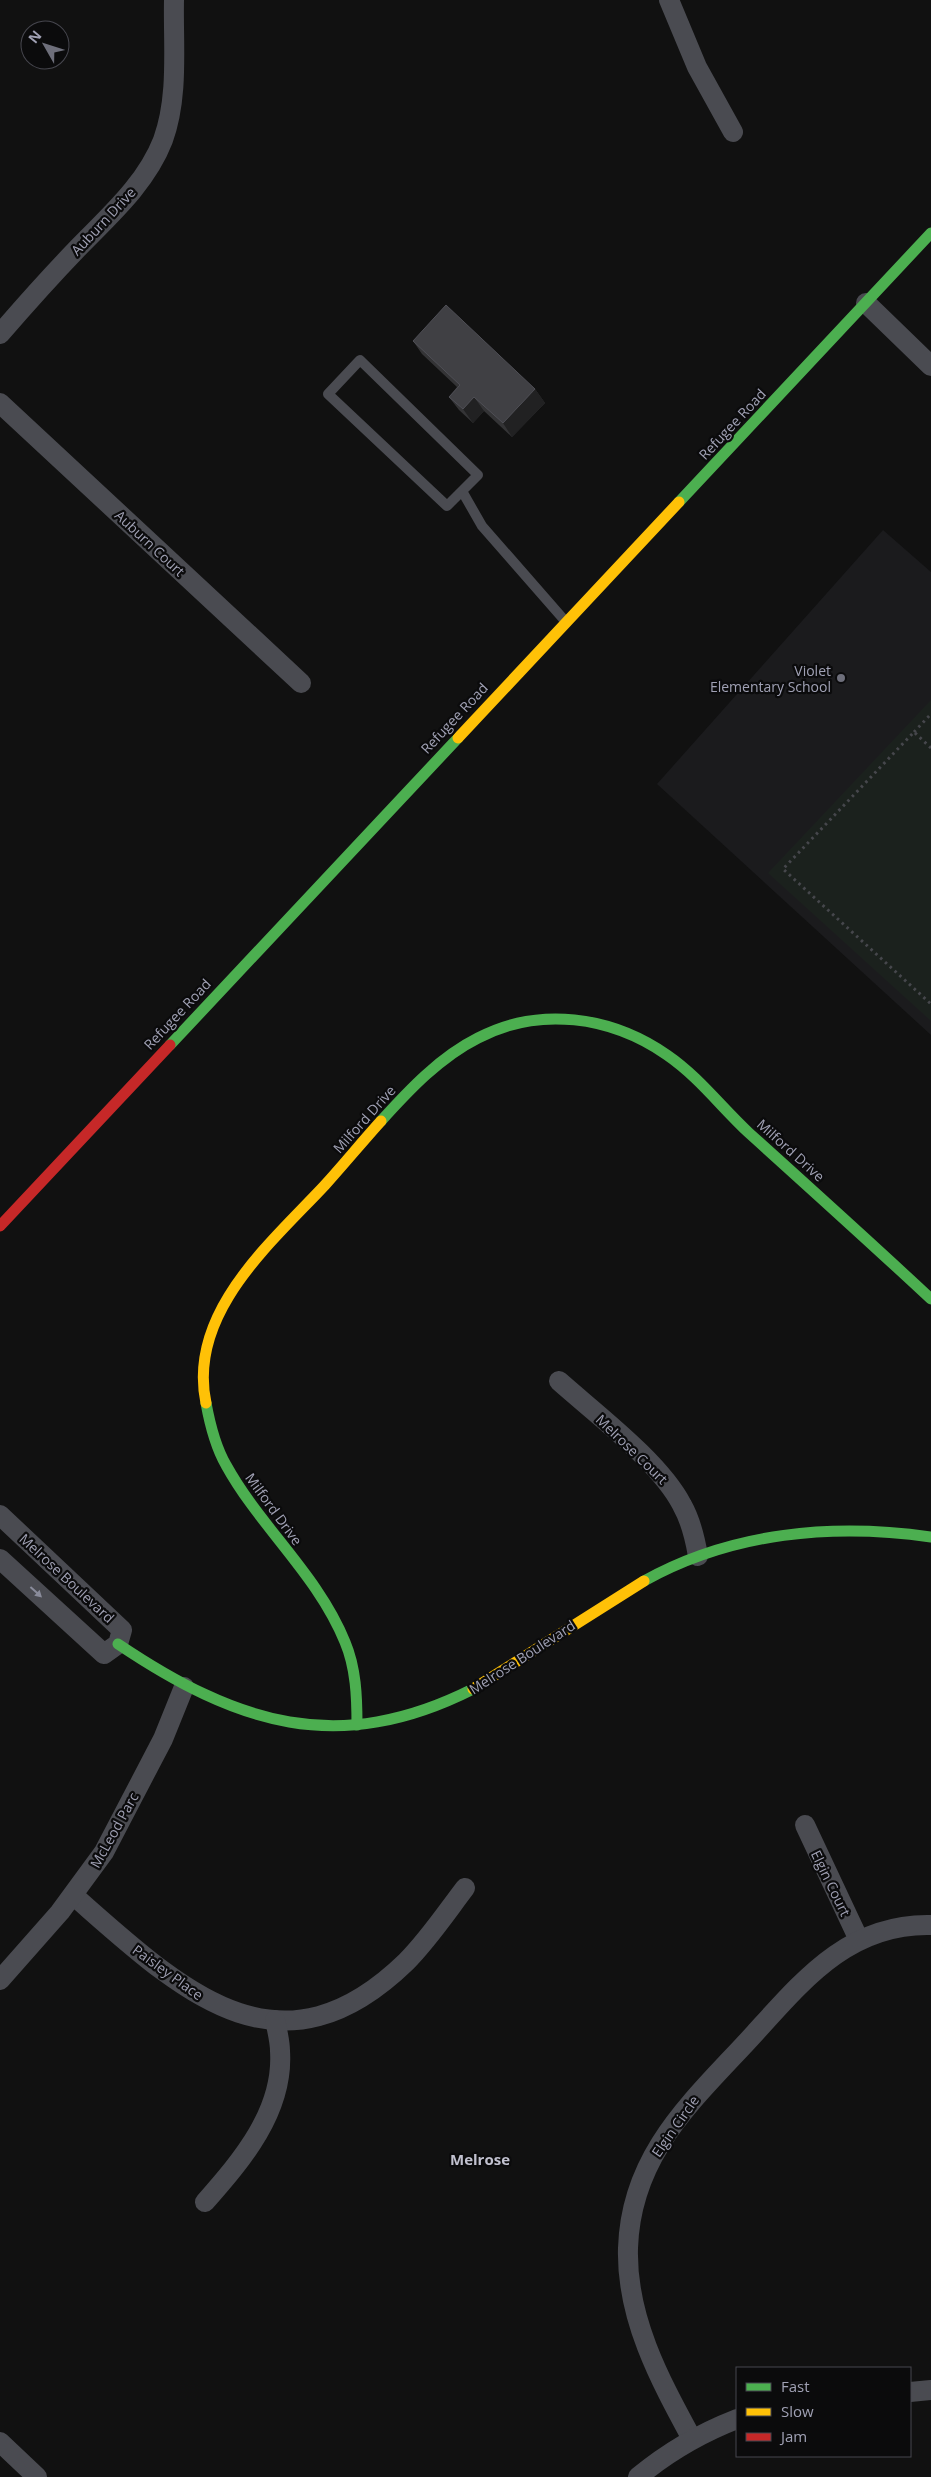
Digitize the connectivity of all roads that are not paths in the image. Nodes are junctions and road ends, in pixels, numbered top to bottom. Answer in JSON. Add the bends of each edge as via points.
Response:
{"nodes":[{"id":1,"x":174,"y":0,"type":"edge"},
{"id":2,"x":668,"y":0,"type":"edge"},
{"id":3,"x":734,"y":132,"type":"dead end"},
{"id":4,"x":931,"y":233,"type":"edge"},
{"id":5,"x":866,"y":303,"type":"junction"},
{"id":6,"x":0,"y":334,"type":"edge"},
{"id":7,"x":931,"y":366,"type":"edge"},
{"id":8,"x":0,"y":403,"type":"edge"},
{"id":9,"x":462,"y":492,"type":"junction"},
{"id":10,"x":566,"y":623,"type":"junction"},
{"id":11,"x":301,"y":683,"type":"dead end"},
{"id":12,"x":0,"y":1226,"type":"edge"},
{"id":13,"x":931,"y":1299,"type":"edge"},
{"id":14,"x":559,"y":1380,"type":"dead end"},
{"id":15,"x":0,"y":1515,"type":"edge"},
{"id":16,"x":931,"y":1537,"type":"edge"},
{"id":17,"x":698,"y":1556,"type":"junction"},
{"id":18,"x":0,"y":1559,"type":"edge"},
{"id":19,"x":118,"y":1644,"type":"junction"},
{"id":20,"x":184,"y":1687,"type":"junction"},
{"id":21,"x":356,"y":1725,"type":"junction"},
{"id":22,"x":805,"y":1826,"type":"dead end"},
{"id":23,"x":465,"y":1888,"type":"dead end"},
{"id":24,"x":73,"y":1896,"type":"junction"},
{"id":25,"x":931,"y":1925,"type":"edge"},
{"id":26,"x":859,"y":1940,"type":"junction"},
{"id":27,"x":0,"y":1980,"type":"edge"},
{"id":28,"x":275,"y":2020,"type":"junction"},
{"id":29,"x":205,"y":2202,"type":"dead end"},
{"id":30,"x":931,"y":2390,"type":"edge"},
{"id":31,"x":911,"y":2392,"type":"edge"},
{"id":32,"x":736,"y":2419,"type":"edge"},
{"id":33,"x":692,"y":2439,"type":"junction"},
{"id":34,"x":0,"y":2442,"type":"edge"},
{"id":35,"x":38,"y":2477,"type":"edge"},
{"id":36,"x":638,"y":2477,"type":"edge"}],
"edges":[{"from":1,"to":6,"type":"street","name":"Auburn Drive","via":[[170,111],[163,140],[150,165],[116,210]]},
{"from":2,"to":3,"type":"street","via":[[697,67]]},
{"from":4,"to":5,"type":"street","name":"Refugee Road"},
{"from":5,"to":7,"type":"street"},
{"from":5,"to":10,"type":"street","name":"Refugee Road"},
{"from":8,"to":11,"type":"street","name":"Auburn Court"},
{"from":9,"to":9,"type":"lane","via":[[447,506],[328,394],[360,360],[478,475]]},
{"from":9,"to":10,"type":"lane","via":[[482,526]]},
{"from":10,"to":12,"type":"street","name":"Refugee Road"},
{"from":13,"to":21,"type":"street","name":"Milford Drive","via":[[751,1134],[691,1073],[644,1040],[591,1021],[534,1018],[505,1025],[454,1052],[411,1090],[254,1260],[222,1308],[211,1335],[205,1363],[208,1421],[217,1448],[245,1498],[316,1589],[344,1639],[353,1666],[357,1694]]},
{"from":14,"to":17,"type":"street","name":"Melrose Court","via":[[666,1481],[682,1504],[693,1530]]},
{"from":15,"to":19,"type":"street","name":"Melrose Boulevard","via":[[122,1630]]},
{"from":16,"to":17,"type":"street","name":"Melrose Boulevard","via":[[855,1530],[813,1532],[755,1541]]},
{"from":17,"to":21,"type":"street","name":"Melrose Boulevard","via":[[637,1585],[465,1694],[418,1712]]},
{"from":18,"to":19,"type":"street","one_way":true,"via":[[104,1654]]},
{"from":19,"to":20,"type":"street","name":"Melrose Boulevard"},
{"from":20,"to":21,"type":"street","name":"Melrose Boulevard","via":[[218,1704],[274,1722],[324,1727]]},
{"from":20,"to":24,"type":"street","name":"McLeod Parc","via":[[163,1738],[104,1852]]},
{"from":22,"to":26,"type":"street","name":"Elgin Court"},
{"from":23,"to":28,"type":"street","name":"Paisley Place","via":[[407,1961],[366,1995],[319,2016]]},
{"from":24,"to":27,"type":"street","name":"McLeod Parc"},
{"from":24,"to":28,"type":"street","name":"Paisley Place","via":[[185,1987],[235,2013]]},
{"from":25,"to":26,"type":"street","name":"Elgin Circle","via":[[888,1929]]},
{"from":26,"to":33,"type":"street","name":"Elgin Circle","via":[[836,1953],[808,1976],[696,2094],[662,2140],[637,2192],[630,2220],[628,2249],[634,2306],[653,2362]]},
{"from":28,"to":29,"type":"street","via":[[280,2068],[272,2104],[255,2139]]},
{"from":30,"to":31,"type":"street"},
{"from":32,"to":33,"type":"street"},
{"from":33,"to":36,"type":"street"},
{"from":34,"to":35,"type":"street"}]}
